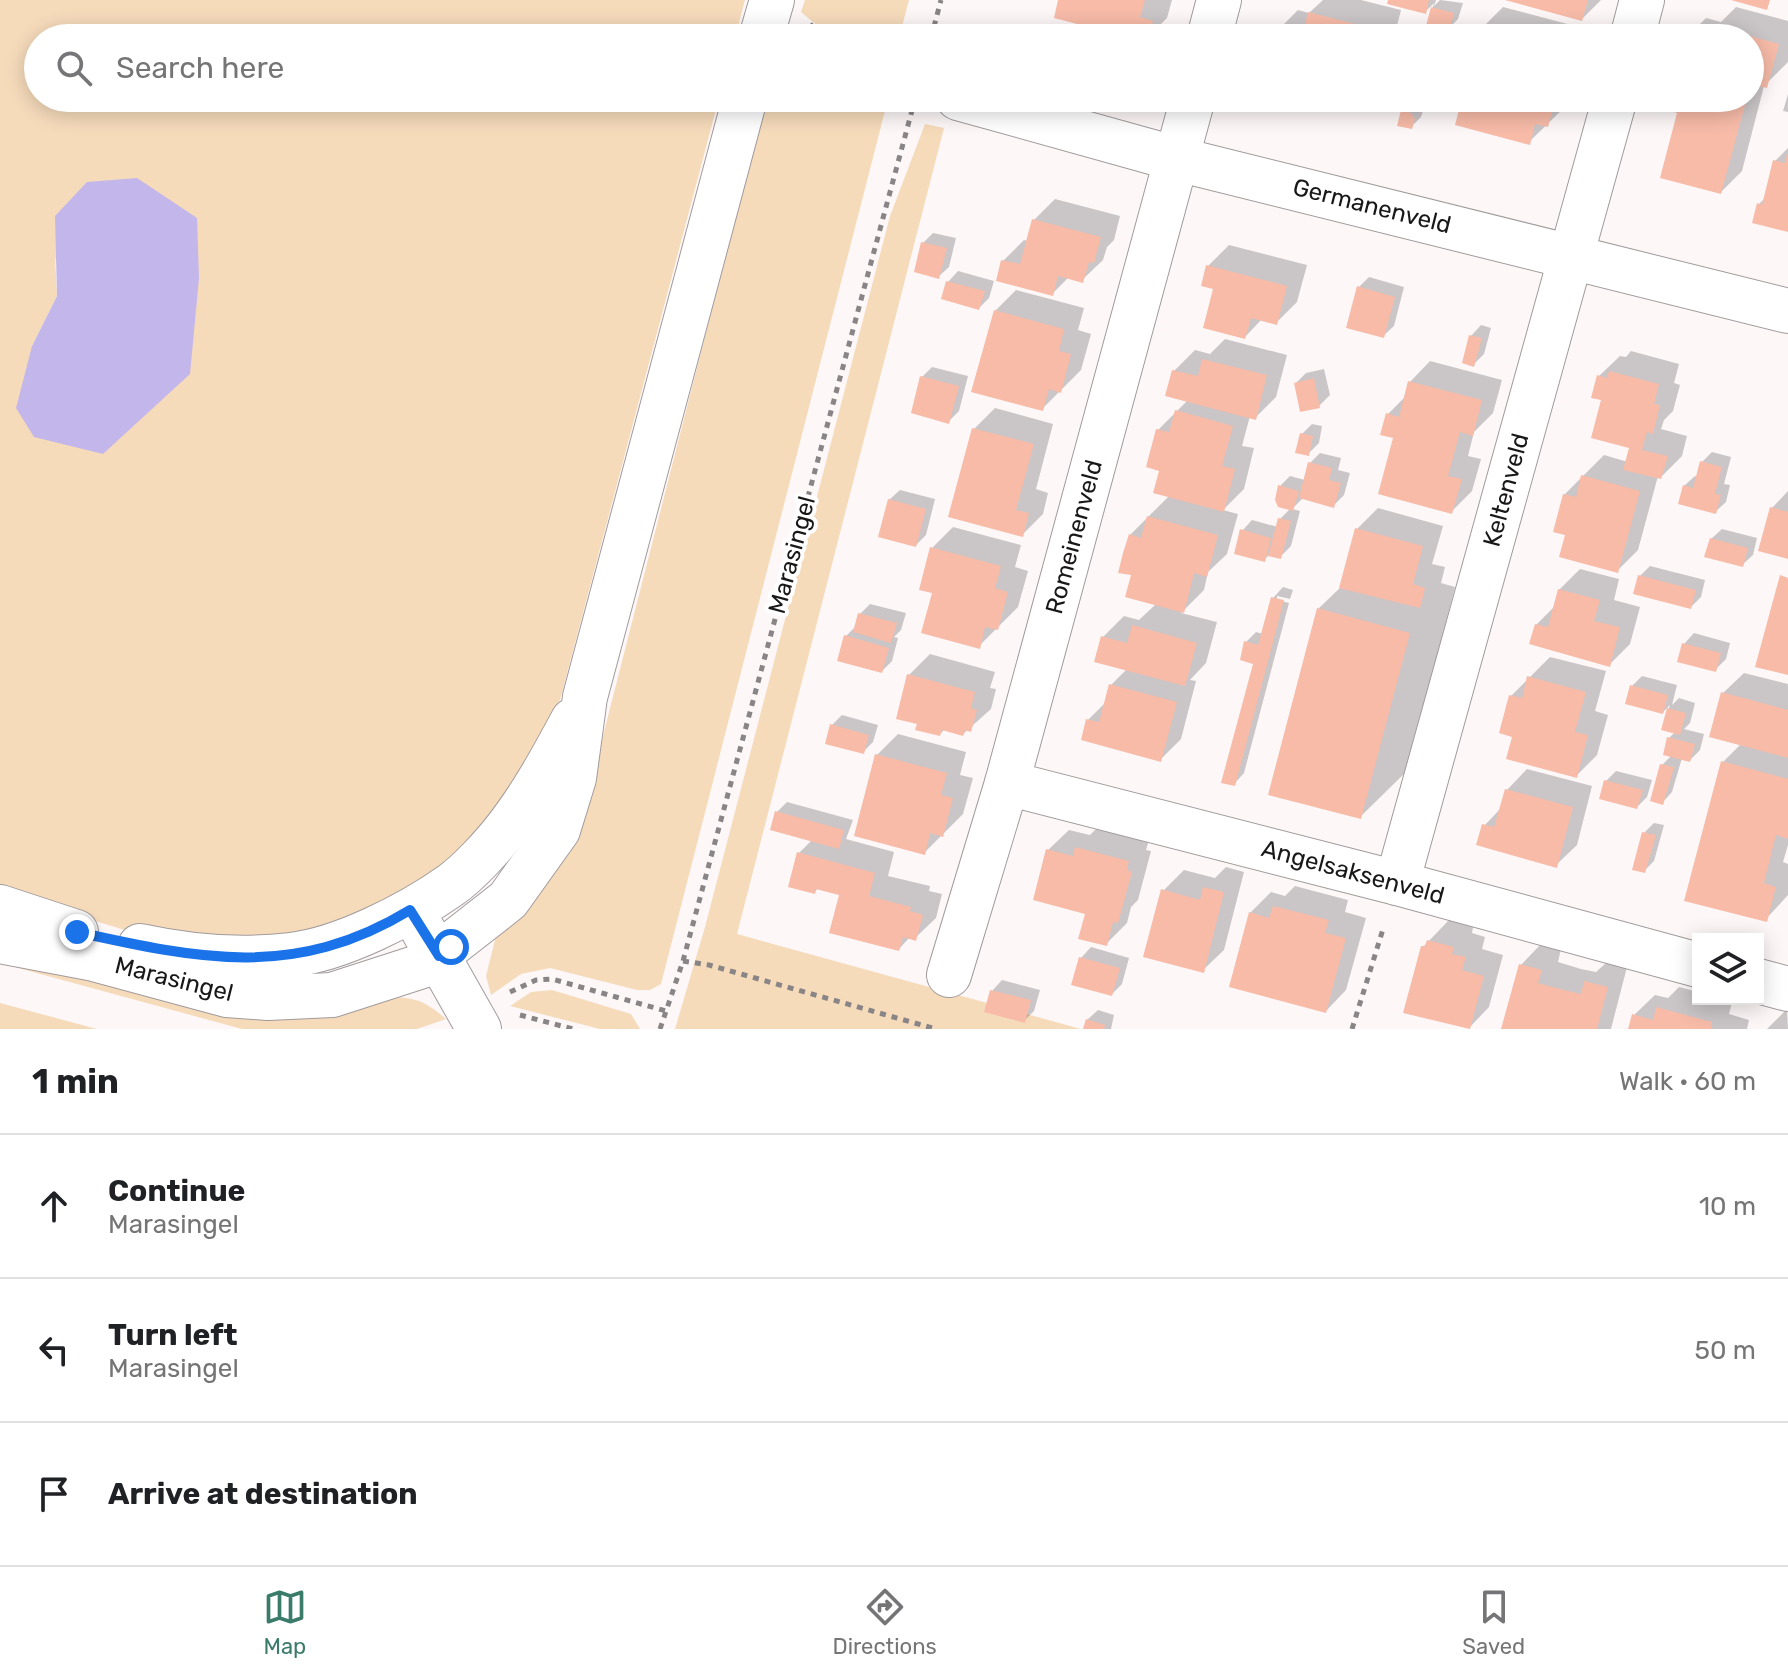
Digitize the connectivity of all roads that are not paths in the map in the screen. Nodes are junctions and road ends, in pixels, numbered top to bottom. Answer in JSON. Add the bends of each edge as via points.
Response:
{"nodes":[{"id":1,"x":1219,"y":0,"type":"edge"},
{"id":2,"x":1642,"y":0,"type":"edge"},
{"id":3,"x":1213,"y":24,"type":"edge"},
{"id":4,"x":1636,"y":24,"type":"edge"},
{"id":5,"x":741,"y":112,"type":"edge"},
{"id":6,"x":1008,"y":112,"type":"edge"},
{"id":7,"x":1189,"y":112,"type":"edge"},
{"id":8,"x":1611,"y":112,"type":"edge"},
{"id":9,"x":1177,"y":159,"type":"junction"},
{"id":10,"x":1571,"y":255,"type":"junction"},
{"id":11,"x":1788,"y":311,"type":"edge"},
{"id":12,"x":585,"y":697,"type":"junction"},
{"id":13,"x":1007,"y":783,"type":"junction"},
{"id":14,"x":1397,"y":883,"type":"junction"},
{"id":15,"x":0,"y":907,"type":"edge"},
{"id":16,"x":410,"y":910,"type":"junction"},
{"id":17,"x":0,"y":941,"type":"edge"},
{"id":18,"x":439,"y":956,"type":"junction"},
{"id":19,"x":1692,"y":963,"type":"edge"},
{"id":20,"x":949,"y":975,"type":"dead end"},
{"id":21,"x":1764,"y":983,"type":"edge"},
{"id":22,"x":1788,"y":989,"type":"edge"},
{"id":23,"x":480,"y":1017,"type":"edge"}],
"edges":[{"from":1,"to":3,"type":"street"},
{"from":2,"to":4,"type":"street"},
{"from":5,"to":12,"type":"street","name":"Marasingel"},
{"from":6,"to":9,"type":"street","name":"Germanenveld"},
{"from":7,"to":9,"type":"street","name":"Romeinenveld"},
{"from":8,"to":10,"type":"street","name":"Keltenveld"},
{"from":9,"to":10,"type":"street","name":"Germanenveld"},
{"from":9,"to":13,"type":"street","name":"Romeinenveld"},
{"from":10,"to":11,"type":"street","name":"Germanenveld"},
{"from":10,"to":14,"type":"street","name":"Keltenveld"},
{"from":12,"to":16,"type":"street","name":"Marasingel","via":[[506,830],[453,884]]},
{"from":12,"to":18,"type":"street","name":"Marasingel","via":[[574,778],[558,830],[508,900]]},
{"from":13,"to":14,"type":"street","name":"Angelsaksenveld"},
{"from":13,"to":20,"type":"street","name":"Romeinenveld"},
{"from":14,"to":19,"type":"street","name":"Angelsaksenveld"},
{"from":15,"to":16,"type":"street","name":"Marasingel","via":[[77,932],[226,959],[294,955],[341,942]]},
{"from":16,"to":18,"type":"street"},
{"from":17,"to":18,"type":"street","name":"Marasingel","via":[[94,959],[227,995],[268,998],[332,995]]},
{"from":18,"to":23,"type":"street"},
{"from":21,"to":22,"type":"street"}]}
